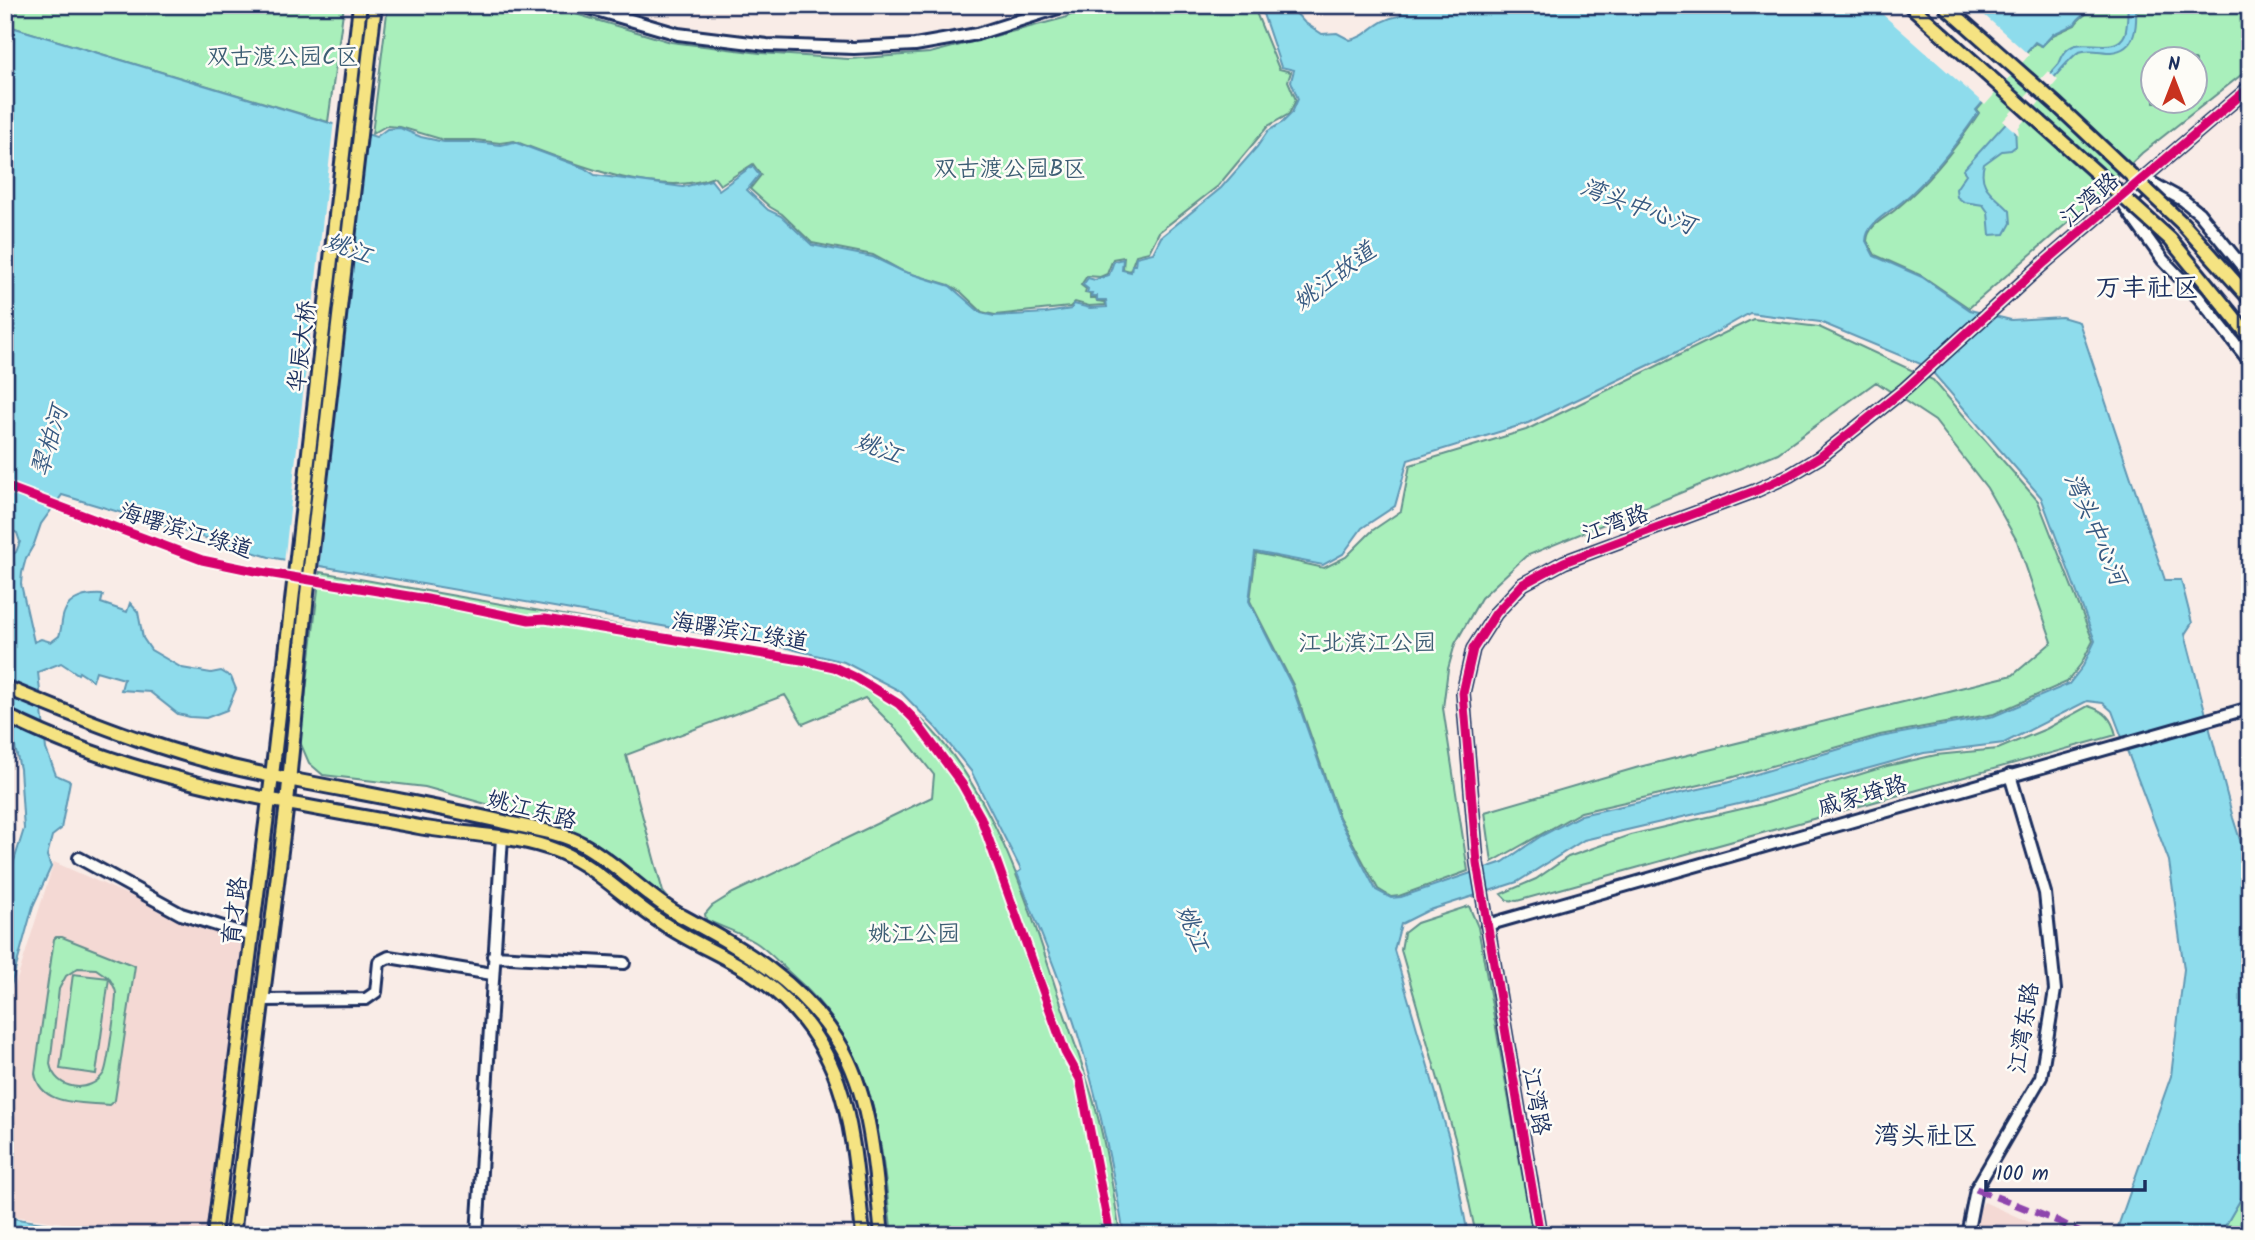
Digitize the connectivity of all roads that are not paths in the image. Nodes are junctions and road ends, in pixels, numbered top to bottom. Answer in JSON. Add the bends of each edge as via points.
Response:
{"nodes":[{"id":1,"x":360,"y":5,"type":"edge"},
{"id":2,"x":375,"y":5,"type":"edge"},
{"id":3,"x":579,"y":5,"type":"edge"},
{"id":4,"x":1068,"y":5,"type":"edge"},
{"id":5,"x":1910,"y":5,"type":"edge"},
{"id":6,"x":1944,"y":5,"type":"edge"},
{"id":7,"x":2250,"y":87,"type":"edge"},
{"id":8,"x":2250,"y":276,"type":"edge"},
{"id":9,"x":2250,"y":299,"type":"edge"},
{"id":10,"x":2250,"y":337,"type":"edge"},
{"id":11,"x":2250,"y":362,"type":"edge"},
{"id":12,"x":293,"y":592,"type":"joint"},
{"id":13,"x":307,"y":594,"type":"joint"},
{"id":14,"x":5,"y":687,"type":"edge"},
{"id":15,"x":2250,"y":708,"type":"edge"},
{"id":16,"x":8,"y":716,"type":"edge"},
{"id":17,"x":2010,"y":775,"type":"junction"},
{"id":18,"x":272,"y":776,"type":"junction"},
{"id":19,"x":290,"y":779,"type":"junction"},
{"id":20,"x":269,"y":799,"type":"junction"},
{"id":21,"x":287,"y":803,"type":"junction"},
{"id":22,"x":502,"y":837,"type":"junction"},
{"id":23,"x":79,"y":859,"type":"dead end"},
{"id":24,"x":1487,"y":925,"type":"junction"},
{"id":25,"x":252,"y":936,"type":"junction"},
{"id":26,"x":493,"y":956,"type":"junction"},
{"id":27,"x":624,"y":963,"type":"dead end"},
{"id":28,"x":492,"y":974,"type":"junction"},
{"id":29,"x":262,"y":1000,"type":"junction"},
{"id":30,"x":214,"y":1234,"type":"edge"},
{"id":31,"x":233,"y":1234,"type":"edge"},
{"id":32,"x":477,"y":1235,"type":"edge"},
{"id":33,"x":863,"y":1235,"type":"edge"},
{"id":34,"x":882,"y":1235,"type":"edge"},
{"id":35,"x":1540,"y":1235,"type":"edge"},
{"id":36,"x":1967,"y":1235,"type":"edge"}],
"edges":[{"from":1,"to":12,"type":"main road","name":"华辰大桥"},
{"from":2,"to":13,"type":"main road","name":"华辰大桥"},
{"from":3,"to":4,"type":"street","via":[[678,34],[767,45],[854,48],[915,45],[977,34]]},
{"from":5,"to":10,"type":"main road","bridge":true,"via":[[2170,239]]},
{"from":6,"to":9,"type":"main road","bridge":true,"via":[[2183,224]]},
{"from":7,"to":24,"type":"street","name":"江湾路","via":[[1905,389],[1820,457],[1723,504],[1564,562],[1522,584],[1473,649],[1463,693],[1477,863]]},
{"from":8,"to":11,"type":"street","via":[[2183,200],[2150,182],[2125,207],[2163,260]]},
{"from":12,"to":18,"type":"main road","name":"育才路"},
{"from":13,"to":19,"type":"main road","name":"育才路"},
{"from":14,"to":18,"type":"main road","name":"姚江东路","via":[[108,730],[186,756]]},
{"from":15,"to":17,"type":"street","name":"戚家𡍲路"},
{"from":16,"to":20,"type":"main road","name":"姚江东路","via":[[129,766]]},
{"from":17,"to":24,"type":"street","name":"戚家𡍲路"},
{"from":17,"to":36,"type":"street","name":"江湾东路","via":[[2045,893],[2055,990],[2041,1077],[1976,1189]]},
{"from":18,"to":19,"type":"main road","name":"姚江东路"},
{"from":18,"to":20,"type":"main road","name":"育才路"},
{"from":19,"to":21,"type":"main road","name":"育才路"},
{"from":19,"to":34,"type":"main road","name":"姚江东路","via":[[478,816],[582,844],[673,912],[767,965],[819,1016],[856,1079],[864,1100]]},
{"from":20,"to":21,"type":"main road","name":"姚江东路"},
{"from":20,"to":25,"type":"main road","name":"育才路"},
{"from":21,"to":22,"type":"main road","name":"姚江东路"},
{"from":21,"to":29,"type":"main road","name":"育才路"},
{"from":22,"to":26,"type":"street"},
{"from":22,"to":33,"type":"main road","name":"姚江东路","via":[[560,852],[589,869],[663,924],[762,980],[803,1018],[831,1064],[845,1100]]},
{"from":23,"to":25,"type":"street","via":[[181,914]]},
{"from":24,"to":35,"type":"street","name":"江湾路"},
{"from":25,"to":30,"type":"main road","name":"育才路"},
{"from":26,"to":27,"type":"street"},
{"from":26,"to":28,"type":"street"},
{"from":28,"to":29,"type":"street","via":[[389,957],[379,962],[376,992],[366,999]]},
{"from":28,"to":32,"type":"street"},
{"from":29,"to":31,"type":"main road","name":"育才路"}]}
